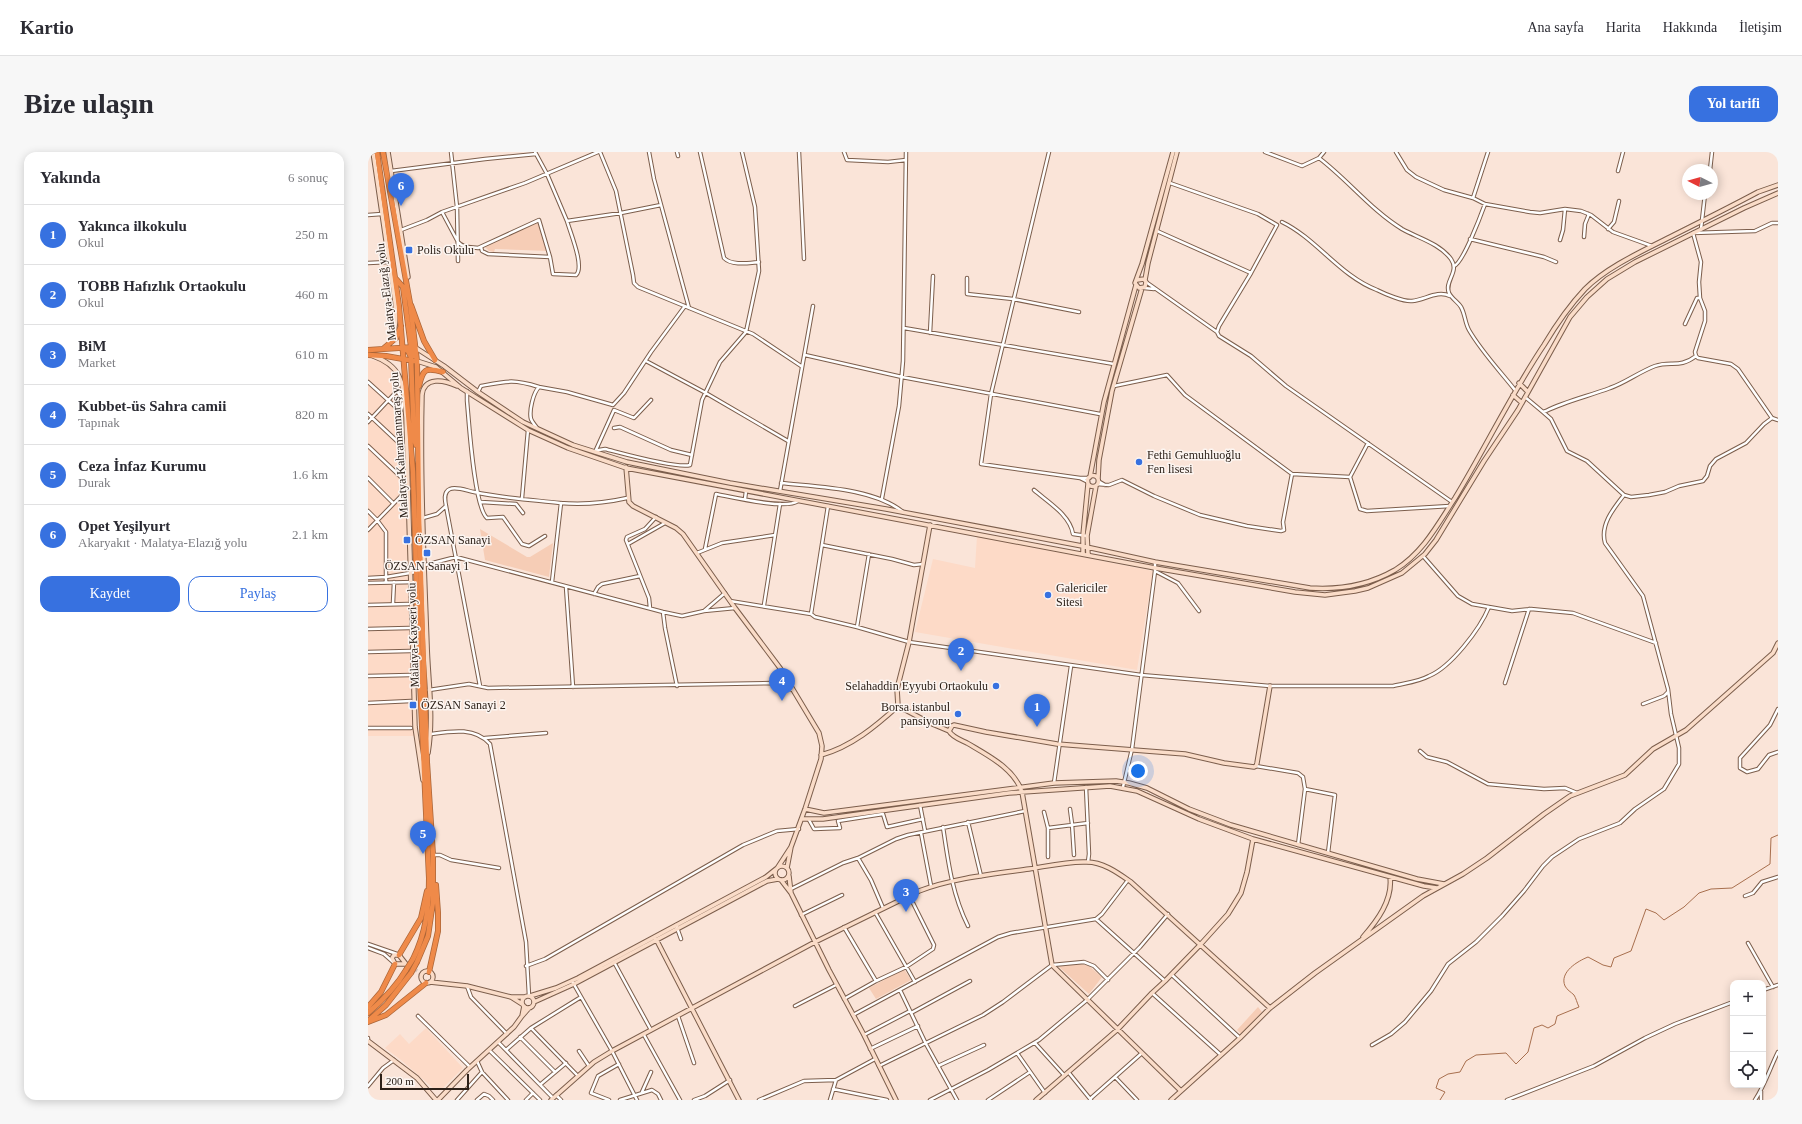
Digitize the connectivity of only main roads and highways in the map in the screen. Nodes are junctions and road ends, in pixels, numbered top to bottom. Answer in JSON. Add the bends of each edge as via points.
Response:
{"nodes":[{"id":1,"x":373,"y":152,"type":"edge"},
{"id":2,"x":377,"y":152,"type":"edge"},
{"id":3,"x":383,"y":152,"type":"edge"},
{"id":4,"x":388,"y":152,"type":"edge"},
{"id":5,"x":1173,"y":152,"type":"edge"},
{"id":6,"x":1177,"y":152,"type":"edge"},
{"id":7,"x":377,"y":174,"type":"junction"},
{"id":8,"x":1778,"y":185,"type":"edge"},
{"id":9,"x":1778,"y":193,"type":"edge"},
{"id":10,"x":389,"y":231,"type":"junction"},
{"id":11,"x":396,"y":278,"type":"junction"},
{"id":12,"x":1137,"y":280,"type":"junction"},
{"id":13,"x":1145,"y":281,"type":"junction"},
{"id":14,"x":1136,"y":285,"type":"junction"},
{"id":15,"x":409,"y":286,"type":"joint"},
{"id":16,"x":1143,"y":288,"type":"junction"},
{"id":17,"x":410,"y":303,"type":"junction"},
{"id":18,"x":401,"y":324,"type":"junction"},
{"id":19,"x":413,"y":345,"type":"junction"},
{"id":20,"x":388,"y":346,"type":"junction"},
{"id":21,"x":403,"y":348,"type":"junction"},
{"id":22,"x":368,"y":350,"type":"edge"},
{"id":23,"x":380,"y":350,"type":"junction"},
{"id":24,"x":368,"y":355,"type":"edge"},
{"id":25,"x":435,"y":360,"type":"junction"},
{"id":26,"x":417,"y":361,"type":"junction"},
{"id":27,"x":403,"y":362,"type":"junction"},
{"id":28,"x":412,"y":362,"type":"junction"},
{"id":29,"x":443,"y":372,"type":"junction"},
{"id":30,"x":405,"y":376,"type":"junction"},
{"id":31,"x":1520,"y":383,"type":"junction"},
{"id":32,"x":461,"y":388,"type":"junction"},
{"id":33,"x":403,"y":390,"type":"junction"},
{"id":34,"x":1528,"y":392,"type":"junction"},
{"id":35,"x":1513,"y":395,"type":"junction"},
{"id":36,"x":417,"y":396,"type":"junction"},
{"id":37,"x":1522,"y":403,"type":"junction"},
{"id":38,"x":417,"y":448,"type":"junction"},
{"id":39,"x":627,"y":462,"type":"junction"},
{"id":40,"x":626,"y":468,"type":"junction"},
{"id":41,"x":1090,"y":477,"type":"junction"},
{"id":42,"x":1088,"y":483,"type":"junction"},
{"id":43,"x":1097,"y":483,"type":"junction"},
{"id":44,"x":418,"y":494,"type":"junction"},
{"id":45,"x":423,"y":518,"type":"junction"},
{"id":46,"x":930,"y":525,"type":"junction"},
{"id":47,"x":1085,"y":536,"type":"junction"},
{"id":48,"x":1084,"y":546,"type":"junction"},
{"id":49,"x":1088,"y":548,"type":"junction"},
{"id":50,"x":1085,"y":554,"type":"junction"},
{"id":51,"x":1778,"y":643,"type":"edge"},
{"id":52,"x":1270,"y":686,"type":"road end"},
{"id":53,"x":898,"y":706,"type":"junction"},
{"id":54,"x":949,"y":731,"type":"junction"},
{"id":55,"x":821,"y":755,"type":"junction"},
{"id":56,"x":427,"y":762,"type":"junction"},
{"id":57,"x":1020,"y":787,"type":"junction"},
{"id":58,"x":424,"y":791,"type":"junction"},
{"id":59,"x":1022,"y":792,"type":"junction"},
{"id":60,"x":805,"y":810,"type":"junction"},
{"id":61,"x":802,"y":818,"type":"junction"},
{"id":62,"x":1253,"y":839,"type":"junction"},
{"id":63,"x":790,"y":847,"type":"junction"},
{"id":64,"x":432,"y":855,"type":"junction"},
{"id":65,"x":777,"y":868,"type":"junction"},
{"id":66,"x":787,"y":868,"type":"junction"},
{"id":67,"x":1035,"y":868,"type":"junction"},
{"id":68,"x":788,"y":875,"type":"junction"},
{"id":69,"x":1390,"y":877,"type":"junction"},
{"id":70,"x":429,"y":878,"type":"junction"},
{"id":71,"x":779,"y":880,"type":"junction"},
{"id":72,"x":1444,"y":884,"type":"junction"},
{"id":73,"x":1438,"y":888,"type":"junction"},
{"id":74,"x":791,"y":891,"type":"junction"},
{"id":75,"x":677,"y":927,"type":"junction"},
{"id":76,"x":655,"y":939,"type":"junction"},
{"id":77,"x":815,"y":942,"type":"junction"},
{"id":78,"x":1358,"y":942,"type":"junction"},
{"id":79,"x":1200,"y":945,"type":"junction"},
{"id":80,"x":399,"y":955,"type":"junction"},
{"id":81,"x":415,"y":961,"type":"junction"},
{"id":82,"x":395,"y":964,"type":"junction"},
{"id":83,"x":417,"y":971,"type":"tunnel mouth"},
{"id":84,"x":429,"y":972,"type":"junction"},
{"id":85,"x":422,"y":974,"type":"junction"},
{"id":86,"x":432,"y":977,"type":"junction"},
{"id":87,"x":428,"y":983,"type":"junction"},
{"id":88,"x":441,"y":983,"type":"junction"},
{"id":89,"x":573,"y":983,"type":"junction"},
{"id":90,"x":528,"y":996,"type":"junction"},
{"id":91,"x":511,"y":997,"type":"junction"},
{"id":92,"x":534,"y":1002,"type":"junction"},
{"id":93,"x":523,"y":1005,"type":"junction"},
{"id":94,"x":368,"y":1007,"type":"edge"},
{"id":95,"x":529,"y":1008,"type":"junction"},
{"id":96,"x":693,"y":1008,"type":"junction"},
{"id":97,"x":1270,"y":1008,"type":"junction"},
{"id":98,"x":368,"y":1012,"type":"edge"},
{"id":99,"x":522,"y":1016,"type":"junction"},
{"id":100,"x":368,"y":1022,"type":"edge"},
{"id":101,"x":1117,"y":1030,"type":"junction"},
{"id":102,"x":368,"y":1039,"type":"edge"},
{"id":103,"x":1181,"y":1091,"type":"junction"},
{"id":104,"x":552,"y":1099,"type":"edge"},
{"id":105,"x":437,"y":1100,"type":"edge"},
{"id":106,"x":739,"y":1100,"type":"edge"},
{"id":107,"x":896,"y":1100,"type":"edge"},
{"id":108,"x":1036,"y":1100,"type":"edge"},
{"id":109,"x":1171,"y":1100,"type":"edge"}],
"edges":[{"from":1,"to":7,"type":"main road"},
{"from":2,"to":10,"type":"highway","name":"Malatya-Elazığ yolu"},
{"from":3,"to":17,"type":"highway","name":"Malatya-Elazığ yolu"},
{"from":4,"to":15,"type":"main road"},
{"from":5,"to":12,"type":"main road"},
{"from":6,"to":13,"type":"main road"},
{"from":7,"to":10,"type":"main road"},
{"from":7,"to":20,"type":"main road","via":[[397,323]]},
{"from":8,"to":31,"type":"main road","via":[[1758,192],[1610,269],[1586,288],[1574,302],[1554,328]]},
{"from":9,"to":34,"type":"main road","via":[[1635,262],[1607,279],[1570,317]]},
{"from":10,"to":11,"type":"highway","name":"Malatya-Elazığ yolu"},
{"from":11,"to":18,"type":"highway","name":"Malatya-Elazığ yolu"},
{"from":11,"to":19,"type":"highway","via":[[403,287]]},
{"from":12,"to":13,"type":"main road","via":[[1140,278]]},
{"from":12,"to":14,"type":"main road"},
{"from":13,"to":16,"type":"main road"},
{"from":14,"to":16,"type":"main road","via":[[1137,288]]},
{"from":14,"to":41,"type":"main road","via":[[1104,402]]},
{"from":15,"to":17,"type":"highway"},
{"from":16,"to":43,"type":"main road","via":[[1113,386]]},
{"from":17,"to":19,"type":"highway","name":"Malatya-Elazığ yolu"},
{"from":17,"to":25,"type":"highway","via":[[424,341]]},
{"from":18,"to":20,"type":"highway","via":[[396,338]]},
{"from":18,"to":21,"type":"highway","name":"Malatya-Elazığ yolu"},
{"from":19,"to":21,"type":"highway"},
{"from":19,"to":25,"type":"main road"},
{"from":19,"to":26,"type":"highway","name":"Malatya-Kayseri yolu"},
{"from":20,"to":23,"type":"highway"},
{"from":21,"to":23,"type":"highway"},
{"from":21,"to":27,"type":"highway","name":"Malatya-Elazığ yolu"},
{"from":21,"to":28,"type":"highway","via":[[410,354]]},
{"from":22,"to":23,"type":"highway"},
{"from":24,"to":27,"type":"highway","via":[[386,356]]},
{"from":24,"to":33,"type":"main road","via":[[389,363],[401,377]]},
{"from":25,"to":39,"type":"main road","via":[[522,422],[595,452]]},
{"from":26,"to":28,"type":"highway"},
{"from":26,"to":29,"type":"main road"},
{"from":26,"to":36,"type":"highway","name":"Malatya-Kayseri yolu"},
{"from":27,"to":28,"type":"highway"},
{"from":27,"to":30,"type":"highway","name":"Malatya-Kahramanmaraş yolu"},
{"from":28,"to":38,"type":"highway","via":[[414,439]]},
{"from":29,"to":32,"type":"main road"},
{"from":29,"to":36,"type":"highway","via":[[425,370]]},
{"from":30,"to":33,"type":"highway"},
{"from":30,"to":58,"type":"highway","name":"Malatya-Kahramanmaraş yolu","via":[[413,472]]},
{"from":31,"to":34,"type":"main road"},
{"from":31,"to":35,"type":"main road"},
{"from":32,"to":40,"type":"main road","via":[[528,430],[568,448]]},
{"from":32,"to":45,"type":"main road","via":[[438,380],[428,384],[423,390]]},
{"from":33,"to":58,"type":"main road","via":[[415,727]]},
{"from":34,"to":37,"type":"main road"},
{"from":35,"to":37,"type":"main road"},
{"from":35,"to":49,"type":"main road","via":[[1475,466],[1423,546],[1395,570],[1368,582],[1350,587],[1310,588]]},
{"from":36,"to":38,"type":"highway","name":"Malatya-Kayseri yolu"},
{"from":37,"to":50,"type":"main road","via":[[1436,540],[1402,573],[1373,586],[1324,595],[1295,592],[1155,570]]},
{"from":38,"to":44,"type":"highway","name":"Malatya-Kayseri yolu"},
{"from":39,"to":40,"type":"main road"},
{"from":39,"to":48,"type":"main road"},
{"from":40,"to":46,"type":"main road"},
{"from":40,"to":55,"type":"main road","via":[[627,498],[633,506],[683,534],[795,691],[819,733]]},
{"from":41,"to":42,"type":"main road"},
{"from":41,"to":43,"type":"main road","via":[[1095,476]]},
{"from":42,"to":43,"type":"main road","via":[[1092,487]]},
{"from":42,"to":47,"type":"main road"},
{"from":43,"to":47,"type":"main road"},
{"from":44,"to":45,"type":"main road"},
{"from":44,"to":56,"type":"highway","name":"Malatya-Kayseri yolu"},
{"from":45,"to":56,"type":"main road","via":[[431,734]]},
{"from":46,"to":50,"type":"main road"},
{"from":46,"to":53,"type":"main road","via":[[909,642],[897,689]]},
{"from":47,"to":48,"type":"main road"},
{"from":47,"to":49,"type":"main road"},
{"from":48,"to":49,"type":"main road"},
{"from":48,"to":50,"type":"main road"},
{"from":49,"to":50,"type":"main road"},
{"from":51,"to":72,"type":"main road","via":[[1772,653],[1750,674],[1686,730],[1653,749],[1625,775],[1577,793],[1544,814],[1487,858]]},
{"from":52,"to":54,"type":"main road","via":[[1256,766],[1243,766],[1185,754],[1060,744],[954,725]]},
{"from":53,"to":54,"type":"main road"},
{"from":53,"to":55,"type":"main road","via":[[849,744]]},
{"from":54,"to":57,"type":"main road","via":[[1012,774]]},
{"from":55,"to":60,"type":"main road"},
{"from":56,"to":64,"type":"highway","name":"Malatya-Kayseri yolu"},
{"from":57,"to":59,"type":"main road"},
{"from":57,"to":60,"type":"main road","via":[[824,813]]},
{"from":57,"to":72,"type":"main road","via":[[1054,783],[1124,782],[1147,788],[1189,809],[1230,825],[1417,879]]},
{"from":58,"to":70,"type":"highway","name":"Malatya-Kahramanmaraş yolu"},
{"from":59,"to":61,"type":"main road","via":[[809,820]]},
{"from":59,"to":62,"type":"main road","via":[[1123,787],[1151,796],[1198,819]]},
{"from":59,"to":67,"type":"main road"},
{"from":60,"to":61,"type":"main road"},
{"from":61,"to":63,"type":"main road"},
{"from":62,"to":69,"type":"main road"},
{"from":62,"to":79,"type":"main road","via":[[1241,893],[1233,908]]},
{"from":63,"to":65,"type":"main road"},
{"from":63,"to":66,"type":"main road"},
{"from":64,"to":81,"type":"highway","name":"Malatya-Kayseri yolu","via":[[433,902],[430,926],[424,948]]},
{"from":64,"to":84,"type":"highway","via":[[438,919],[435,951]]},
{"from":65,"to":66,"type":"main road"},
{"from":65,"to":71,"type":"main road","via":[[775,875]]},
{"from":65,"to":75,"type":"main road","via":[[766,877]]},
{"from":66,"to":68,"type":"main road"},
{"from":67,"to":77,"type":"main road","via":[[931,886]]},
{"from":67,"to":79,"type":"main road","via":[[1088,862],[1115,871],[1168,914]]},
{"from":67,"to":101,"type":"main road","via":[[1052,965]]},
{"from":68,"to":71,"type":"main road","via":[[786,879]]},
{"from":68,"to":74,"type":"main road"},
{"from":69,"to":73,"type":"main road"},
{"from":69,"to":78,"type":"main road","via":[[1384,907],[1378,920]]},
{"from":70,"to":80,"type":"highway","via":[[421,918]]},
{"from":70,"to":81,"type":"highway","name":"Malatya-Kahramanmaraş yolu","via":[[426,926]]},
{"from":71,"to":74,"type":"main road"},
{"from":71,"to":75,"type":"main road","via":[[767,881]]},
{"from":72,"to":73,"type":"main road"},
{"from":73,"to":78,"type":"main road"},
{"from":74,"to":77,"type":"main road"},
{"from":75,"to":76,"type":"main road"},
{"from":76,"to":89,"type":"main road"},
{"from":76,"to":96,"type":"main road"},
{"from":77,"to":96,"type":"main road"},
{"from":77,"to":107,"type":"main road"},
{"from":78,"to":97,"type":"main road"},
{"from":79,"to":97,"type":"main road"},
{"from":79,"to":101,"type":"main road"},
{"from":80,"to":82,"type":"main road","via":[[392,958]]},
{"from":80,"to":82,"type":"main road","via":[[406,964]]},
{"from":81,"to":98,"type":"highway","name":"Malatya-Kahramanmaraş yolu","bridge":true,"via":[[384,1000]]},
{"from":81,"to":100,"type":"highway","name":"Malatya-Kayseri yolu","bridge":true,"via":[[411,973],[386,1005]]},
{"from":82,"to":94,"type":"highway","via":[[381,992]]},
{"from":83,"to":85,"type":"main road"},
{"from":84,"to":85,"type":"main road"},
{"from":84,"to":86,"type":"main road"},
{"from":85,"to":87,"type":"main road","via":[[421,979]]},
{"from":86,"to":87,"type":"main road"},
{"from":86,"to":88,"type":"main road"},
{"from":87,"to":88,"type":"main road"},
{"from":87,"to":100,"type":"highway","via":[[386,1015]]},
{"from":88,"to":91,"type":"main road","via":[[467,986]]},
{"from":89,"to":90,"type":"main road"},
{"from":89,"to":92,"type":"main road"},
{"from":90,"to":91,"type":"main road"},
{"from":90,"to":92,"type":"main road","via":[[533,998]]},
{"from":90,"to":93,"type":"main road","via":[[522,1000]]},
{"from":91,"to":93,"type":"main road"},
{"from":92,"to":95,"type":"main road"},
{"from":93,"to":95,"type":"main road"},
{"from":93,"to":99,"type":"main road"},
{"from":95,"to":99,"type":"main road"},
{"from":96,"to":104,"type":"main road","via":[[612,1051],[589,1066]]},
{"from":96,"to":106,"type":"main road"},
{"from":97,"to":103,"type":"main road"},
{"from":99,"to":105,"type":"main road","via":[[507,1034]]},
{"from":101,"to":103,"type":"main road"},
{"from":101,"to":108,"type":"main road"},
{"from":102,"to":105,"type":"main road","via":[[417,1078]]},
{"from":103,"to":109,"type":"main road"}]}
